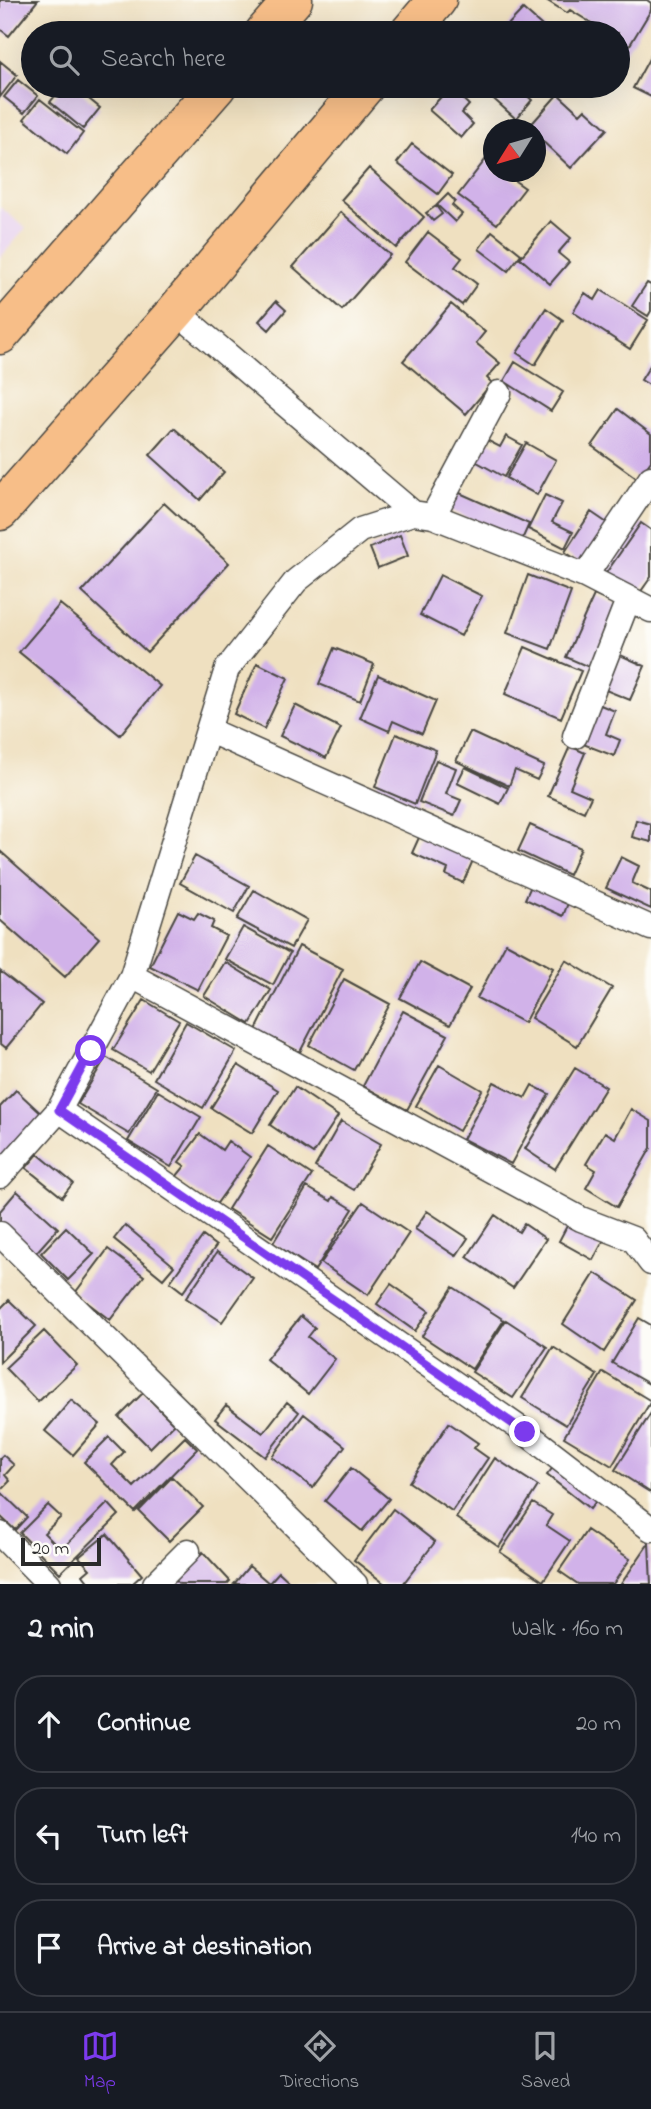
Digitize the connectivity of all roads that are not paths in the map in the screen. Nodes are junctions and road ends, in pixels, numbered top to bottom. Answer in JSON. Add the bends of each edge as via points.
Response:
{"nodes":[{"id":1,"x":293,"y":0,"type":"edge"},
{"id":2,"x":437,"y":0,"type":"edge"},
{"id":3,"x":275,"y":21,"type":"edge"},
{"id":4,"x":419,"y":21,"type":"edge"},
{"id":5,"x":207,"y":98,"type":"edge"},
{"id":6,"x":355,"y":98,"type":"edge"},
{"id":7,"x":176,"y":311,"type":"junction"},
{"id":8,"x":0,"y":335,"type":"edge"},
{"id":9,"x":499,"y":393,"type":"dead end"},
{"id":10,"x":651,"y":478,"type":"edge"},
{"id":11,"x":0,"y":511,"type":"edge"},
{"id":12,"x":423,"y":514,"type":"junction"},
{"id":13,"x":585,"y":576,"type":"junction"},
{"id":14,"x":628,"y":600,"type":"junction"},
{"id":15,"x":651,"y":610,"type":"edge"},
{"id":16,"x":210,"y":731,"type":"junction"},
{"id":17,"x":575,"y":736,"type":"dead end"},
{"id":18,"x":651,"y":928,"type":"edge"},
{"id":19,"x":132,"y":976,"type":"junction"},
{"id":20,"x":59,"y":1110,"type":"junction"},
{"id":21,"x":0,"y":1176,"type":"edge"},
{"id":22,"x":0,"y":1234,"type":"edge"},
{"id":23,"x":651,"y":1263,"type":"edge"},
{"id":24,"x":651,"y":1529,"type":"edge"},
{"id":25,"x":5,"y":1548,"type":"edge"},
{"id":26,"x":188,"y":1552,"type":"dead end"},
{"id":27,"x":49,"y":1584,"type":"edge"},
{"id":28,"x":155,"y":1584,"type":"edge"},
{"id":29,"x":355,"y":1584,"type":"edge"}],
"edges":[{"from":1,"to":3,"type":"main road"},
{"from":2,"to":4,"type":"main road"},
{"from":5,"to":8,"type":"main road"},
{"from":6,"to":7,"type":"main road"},
{"from":7,"to":11,"type":"main road"},
{"from":7,"to":12,"type":"street"},
{"from":9,"to":12,"type":"street"},
{"from":10,"to":13,"type":"street"},
{"from":12,"to":13,"type":"street"},
{"from":12,"to":16,"type":"street","via":[[360,530],[296,581],[227,668]]},
{"from":13,"to":14,"type":"street"},
{"from":14,"to":15,"type":"street"},
{"from":14,"to":17,"type":"street"},
{"from":16,"to":18,"type":"street"},
{"from":16,"to":19,"type":"street"},
{"from":19,"to":20,"type":"street"},
{"from":19,"to":23,"type":"street","via":[[582,1219],[633,1240]]},
{"from":20,"to":21,"type":"street"},
{"from":20,"to":24,"type":"street","via":[[525,1432]]},
{"from":22,"to":29,"type":"street"},
{"from":25,"to":27,"type":"street"},
{"from":26,"to":28,"type":"street"}]}
